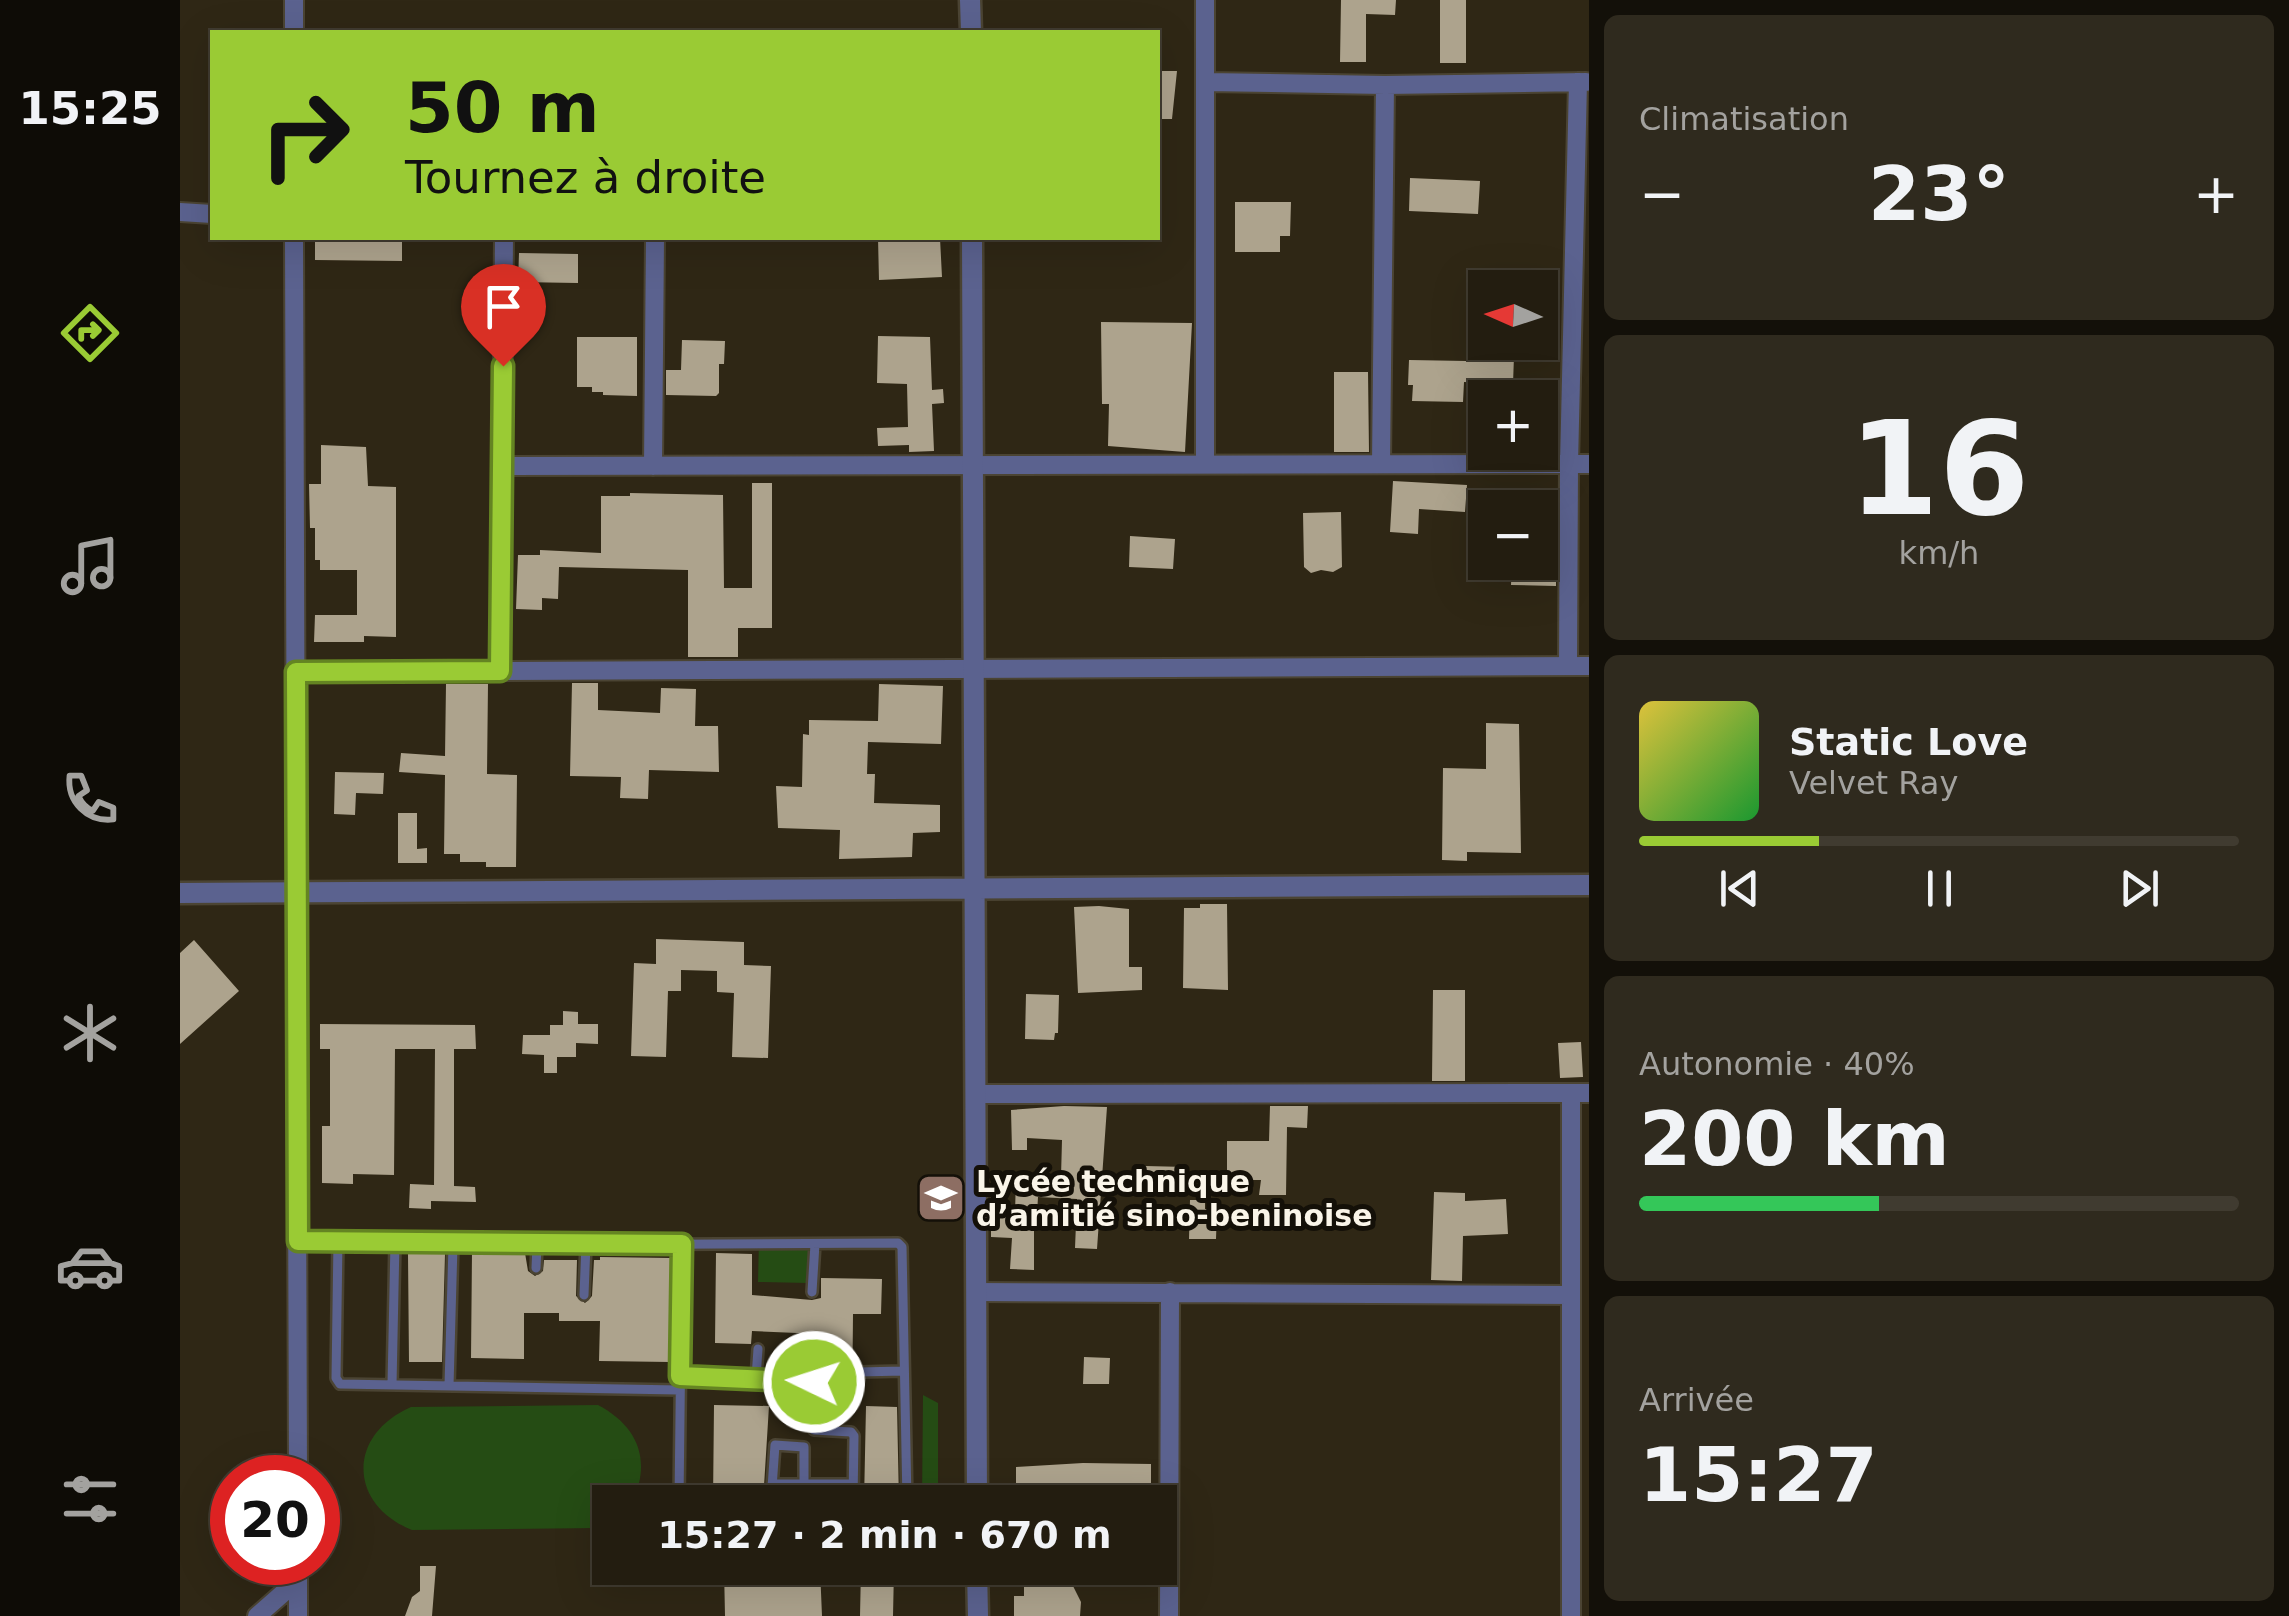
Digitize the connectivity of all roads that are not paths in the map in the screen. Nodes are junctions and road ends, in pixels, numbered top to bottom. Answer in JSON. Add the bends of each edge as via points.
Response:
{"nodes":[{"id":1,"x":294,"y":0,"type":"edge"},
{"id":2,"x":970,"y":0,"type":"edge"},
{"id":3,"x":1206,"y":0,"type":"edge"},
{"id":4,"x":294,"y":30,"type":"edge"},
{"id":5,"x":970,"y":30,"type":"edge"},
{"id":6,"x":1206,"y":82,"type":"junction"},
{"id":7,"x":1584,"y":82,"type":"edge"},
{"id":8,"x":1385,"y":85,"type":"junction"},
{"id":9,"x":180,"y":212,"type":"edge"},
{"id":10,"x":210,"y":214,"type":"edge"},
{"id":11,"x":294,"y":240,"type":"edge"},
{"id":12,"x":504,"y":240,"type":"edge"},
{"id":13,"x":655,"y":240,"type":"edge"},
{"id":14,"x":972,"y":240,"type":"edge"},
{"id":15,"x":1205,"y":464,"type":"junction"},
{"id":16,"x":1380,"y":464,"type":"junction"},
{"id":17,"x":1569,"y":464,"type":"junction"},
{"id":18,"x":1589,"y":464,"type":"edge"},
{"id":19,"x":972,"y":465,"type":"junction"},
{"id":20,"x":501,"y":466,"type":"junction"},
{"id":21,"x":653,"y":466,"type":"junction"},
{"id":22,"x":1568,"y":666,"type":"junction"},
{"id":23,"x":1589,"y":666,"type":"edge"},
{"id":24,"x":973,"y":669,"type":"junction"},
{"id":25,"x":500,"y":671,"type":"junction"},
{"id":26,"x":296,"y":672,"type":"junction"},
{"id":27,"x":1589,"y":885,"type":"edge"},
{"id":28,"x":974,"y":888,"type":"junction"},
{"id":29,"x":297,"y":892,"type":"junction"},
{"id":30,"x":180,"y":893,"type":"edge"},
{"id":31,"x":1580,"y":1093,"type":"edge"},
{"id":32,"x":975,"y":1094,"type":"junction"},
{"id":33,"x":338,"y":1240,"type":"junction"},
{"id":34,"x":298,"y":1241,"type":"junction"},
{"id":35,"x":395,"y":1242,"type":"junction"},
{"id":36,"x":453,"y":1244,"type":"junction"},
{"id":37,"x":586,"y":1244,"type":"junction"},
{"id":38,"x":682,"y":1244,"type":"junction"},
{"id":39,"x":815,"y":1244,"type":"junction"},
{"id":40,"x":537,"y":1245,"type":"junction"},
{"id":41,"x":536,"y":1268,"type":"dead end"},
{"id":42,"x":812,"y":1292,"type":"dead end"},
{"id":43,"x":976,"y":1292,"type":"junction"},
{"id":44,"x":1170,"y":1292,"type":"junction"},
{"id":45,"x":1571,"y":1294,"type":"junction"},
{"id":46,"x":584,"y":1295,"type":"dead end"},
{"id":47,"x":758,"y":1349,"type":"dead end"},
{"id":48,"x":815,"y":1366,"type":"dead end"},
{"id":49,"x":903,"y":1370,"type":"junction"},
{"id":50,"x":859,"y":1372,"type":"dead end"},
{"id":51,"x":680,"y":1376,"type":"junction"},
{"id":52,"x":756,"y":1378,"type":"junction"},
{"id":53,"x":814,"y":1382,"type":"junction"},
{"id":54,"x":392,"y":1385,"type":"junction"},
{"id":55,"x":449,"y":1386,"type":"junction"},
{"id":56,"x":679,"y":1390,"type":"junction"},
{"id":57,"x":298,"y":1455,"type":"edge"},
{"id":58,"x":804,"y":1483,"type":"junction"},
{"id":59,"x":772,"y":1484,"type":"joint"},
{"id":60,"x":853,"y":1484,"type":"joint"},
{"id":61,"x":679,"y":1485,"type":"edge"},
{"id":62,"x":906,"y":1485,"type":"edge"},
{"id":63,"x":977,"y":1485,"type":"edge"},
{"id":64,"x":285,"y":1585,"type":"edge"},
{"id":65,"x":298,"y":1585,"type":"edge"},
{"id":66,"x":978,"y":1585,"type":"edge"},
{"id":67,"x":257,"y":1616,"type":"edge"},
{"id":68,"x":298,"y":1616,"type":"edge"},
{"id":69,"x":978,"y":1616,"type":"edge"},
{"id":70,"x":1169,"y":1616,"type":"edge"},
{"id":71,"x":1570,"y":1616,"type":"edge"}],
"edges":[{"from":1,"to":4,"type":"street"},
{"from":2,"to":5,"type":"street"},
{"from":3,"to":6,"type":"street"},
{"from":6,"to":8,"type":"street"},
{"from":6,"to":15,"type":"street"},
{"from":7,"to":8,"type":"street"},
{"from":7,"to":17,"type":"street"},
{"from":8,"to":16,"type":"street"},
{"from":9,"to":10,"type":"street"},
{"from":11,"to":26,"type":"street"},
{"from":12,"to":20,"type":"street"},
{"from":13,"to":21,"type":"street"},
{"from":14,"to":19,"type":"street"},
{"from":15,"to":16,"type":"street"},
{"from":15,"to":19,"type":"street"},
{"from":16,"to":17,"type":"street"},
{"from":17,"to":18,"type":"street"},
{"from":17,"to":22,"type":"street"},
{"from":19,"to":21,"type":"street"},
{"from":19,"to":24,"type":"street"},
{"from":20,"to":21,"type":"street"},
{"from":20,"to":25,"type":"street"},
{"from":22,"to":23,"type":"street"},
{"from":22,"to":24,"type":"street"},
{"from":24,"to":25,"type":"street"},
{"from":24,"to":28,"type":"street"},
{"from":25,"to":26,"type":"street"},
{"from":26,"to":29,"type":"street"},
{"from":27,"to":28,"type":"street"},
{"from":28,"to":29,"type":"street"},
{"from":28,"to":32,"type":"street"},
{"from":29,"to":30,"type":"street"},
{"from":29,"to":34,"type":"street"},
{"from":31,"to":32,"type":"street"},
{"from":31,"to":45,"type":"street"},
{"from":32,"to":43,"type":"street"},
{"from":33,"to":34,"type":"lane"},
{"from":33,"to":35,"type":"lane"},
{"from":33,"to":54,"type":"lane","via":[[336,1378],[340,1384]]},
{"from":34,"to":57,"type":"street"},
{"from":35,"to":36,"type":"lane"},
{"from":35,"to":54,"type":"lane"},
{"from":36,"to":40,"type":"lane"},
{"from":36,"to":55,"type":"lane"},
{"from":37,"to":38,"type":"lane"},
{"from":37,"to":40,"type":"lane"},
{"from":37,"to":46,"type":"lane"},
{"from":38,"to":39,"type":"lane"},
{"from":38,"to":51,"type":"lane"},
{"from":39,"to":42,"type":"lane"},
{"from":39,"to":49,"type":"lane","via":[[900,1245]]},
{"from":40,"to":41,"type":"lane"},
{"from":43,"to":44,"type":"street"},
{"from":43,"to":63,"type":"street"},
{"from":44,"to":45,"type":"street"},
{"from":44,"to":70,"type":"street"},
{"from":45,"to":71,"type":"street"},
{"from":47,"to":52,"type":"lane"},
{"from":48,"to":53,"type":"lane"},
{"from":49,"to":50,"type":"lane"},
{"from":49,"to":62,"type":"lane"},
{"from":51,"to":52,"type":"lane"},
{"from":51,"to":56,"type":"lane"},
{"from":52,"to":53,"type":"lane"},
{"from":53,"to":60,"type":"lane","via":[[814,1430],[854,1436]]},
{"from":54,"to":55,"type":"lane"},
{"from":55,"to":56,"type":"lane"},
{"from":56,"to":61,"type":"lane"},
{"from":58,"to":59,"type":"lane"},
{"from":58,"to":59,"type":"lane","via":[[804,1448],[776,1445]]},
{"from":58,"to":60,"type":"lane"},
{"from":64,"to":67,"type":"street"},
{"from":65,"to":68,"type":"street"},
{"from":66,"to":69,"type":"street"}]}
